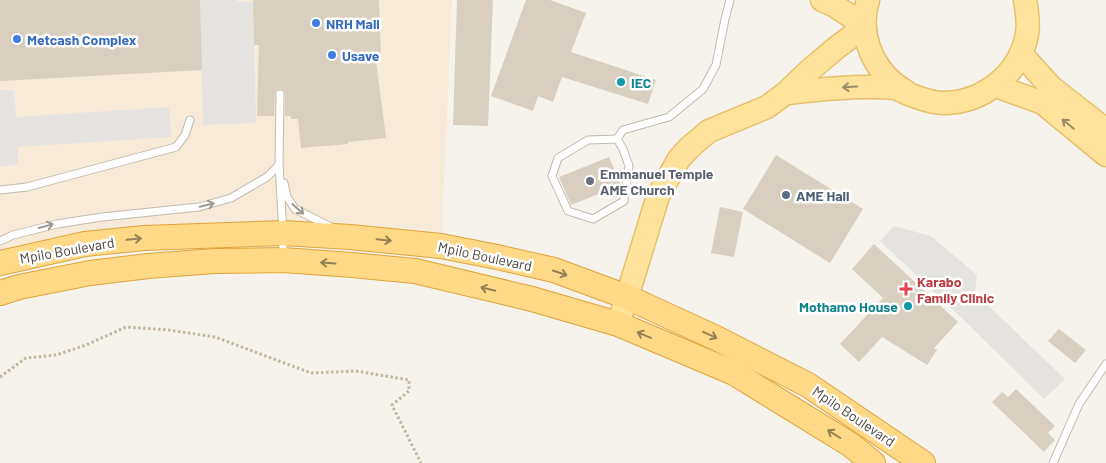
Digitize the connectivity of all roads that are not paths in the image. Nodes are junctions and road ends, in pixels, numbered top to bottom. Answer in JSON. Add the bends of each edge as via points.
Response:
{"nodes":[{"id":1,"x":730,"y":0,"type":"edge"},
{"id":2,"x":822,"y":0,"type":"edge"},
{"id":3,"x":868,"y":0,"type":"edge"},
{"id":4,"x":1032,"y":4,"type":"edge"},
{"id":5,"x":860,"y":30,"type":"junction"},
{"id":6,"x":1021,"y":54,"type":"junction"},
{"id":7,"x":996,"y":86,"type":"junction"},
{"id":8,"x":786,"y":93,"type":"junction"},
{"id":9,"x":280,"y":94,"type":"dead end"},
{"id":10,"x":915,"y":97,"type":"junction"},
{"id":11,"x":190,"y":120,"type":"dead end"},
{"id":12,"x":1106,"y":130,"type":"edge"},
{"id":13,"x":617,"y":139,"type":"junction"},
{"id":14,"x":1106,"y":155,"type":"edge"},
{"id":15,"x":279,"y":165,"type":"junction"},
{"id":16,"x":0,"y":190,"type":"edge"},
{"id":17,"x":284,"y":233,"type":"junction"},
{"id":18,"x":350,"y":237,"type":"junction"},
{"id":19,"x":0,"y":241,"type":"edge"},
{"id":20,"x":283,"y":260,"type":"junction"},
{"id":21,"x":0,"y":262,"type":"edge"},
{"id":22,"x":0,"y":293,"type":"edge"},
{"id":23,"x":627,"y":297,"type":"junction"},
{"id":24,"x":618,"y":324,"type":"junction"},
{"id":25,"x":1106,"y":364,"type":"edge"},
{"id":26,"x":873,"y":463,"type":"edge"},
{"id":27,"x":923,"y":463,"type":"edge"},
{"id":28,"x":1053,"y":463,"type":"edge"}],
"edges":[{"from":1,"to":13,"type":"lane","via":[[716,65],[703,90],[669,117],[623,130]]},
{"from":2,"to":5,"type":"main road","via":[[835,6]]},
{"from":3,"to":5,"type":"main road"},
{"from":4,"to":6,"type":"main road"},
{"from":5,"to":8,"type":"main road"},
{"from":5,"to":10,"type":"main road","via":[[880,70],[896,86]]},
{"from":6,"to":7,"type":"main road","via":[[1011,71]]},
{"from":6,"to":12,"type":"main road","via":[[1051,87]]},
{"from":7,"to":10,"type":"main road","via":[[971,99],[942,103]]},
{"from":14,"to":7,"type":"main road","one_way":true,"via":[[1043,103]]},
{"from":10,"to":8,"type":"main road","one_way":true,"via":[[894,88],[864,86]]},
{"from":8,"to":23,"type":"main road","via":[[766,107],[709,131],[679,159],[658,196]]},
{"from":9,"to":15,"type":"lane"},
{"from":11,"to":16,"type":"lane","via":[[176,147],[27,187]]},
{"from":13,"to":13,"type":"lane","via":[[588,140],[558,158],[552,176],[568,211],[593,219],[624,201],[629,166]]},
{"from":15,"to":17,"type":"lane"},
{"from":15,"to":18,"type":"lane","one_way":true,"via":[[287,197],[295,210]]},
{"from":19,"to":15,"type":"lane","one_way":true,"via":[[57,224],[199,207],[230,198],[267,178]]},
{"from":17,"to":18,"type":"highway","name":"Mpilo Boulevard"},
{"from":17,"to":20,"type":"lane"},
{"from":21,"to":17,"type":"highway","name":"Mpilo Boulevard","one_way":true,"via":[[85,244],[144,238]]},
{"from":18,"to":23,"type":"highway","name":"Mpilo Boulevard","one_way":true,"via":[[441,246],[497,257],[554,270]]},
{"from":20,"to":22,"type":"highway","name":"Mpilo Boulevard","via":[[138,267],[90,273]]},
{"from":24,"to":20,"type":"highway","name":"Mpilo Boulevard","one_way":true,"via":[[415,271]]},
{"from":23,"to":24,"type":"main road"},
{"from":23,"to":27,"type":"highway","name":"Mpilo Boulevard","one_way":true,"via":[[808,384]]},
{"from":26,"to":24,"type":"highway","name":"Mpilo Boulevard","one_way":true,"via":[[851,445],[734,372]]},
{"from":25,"to":28,"type":"lane","via":[[1079,404]]}]}
